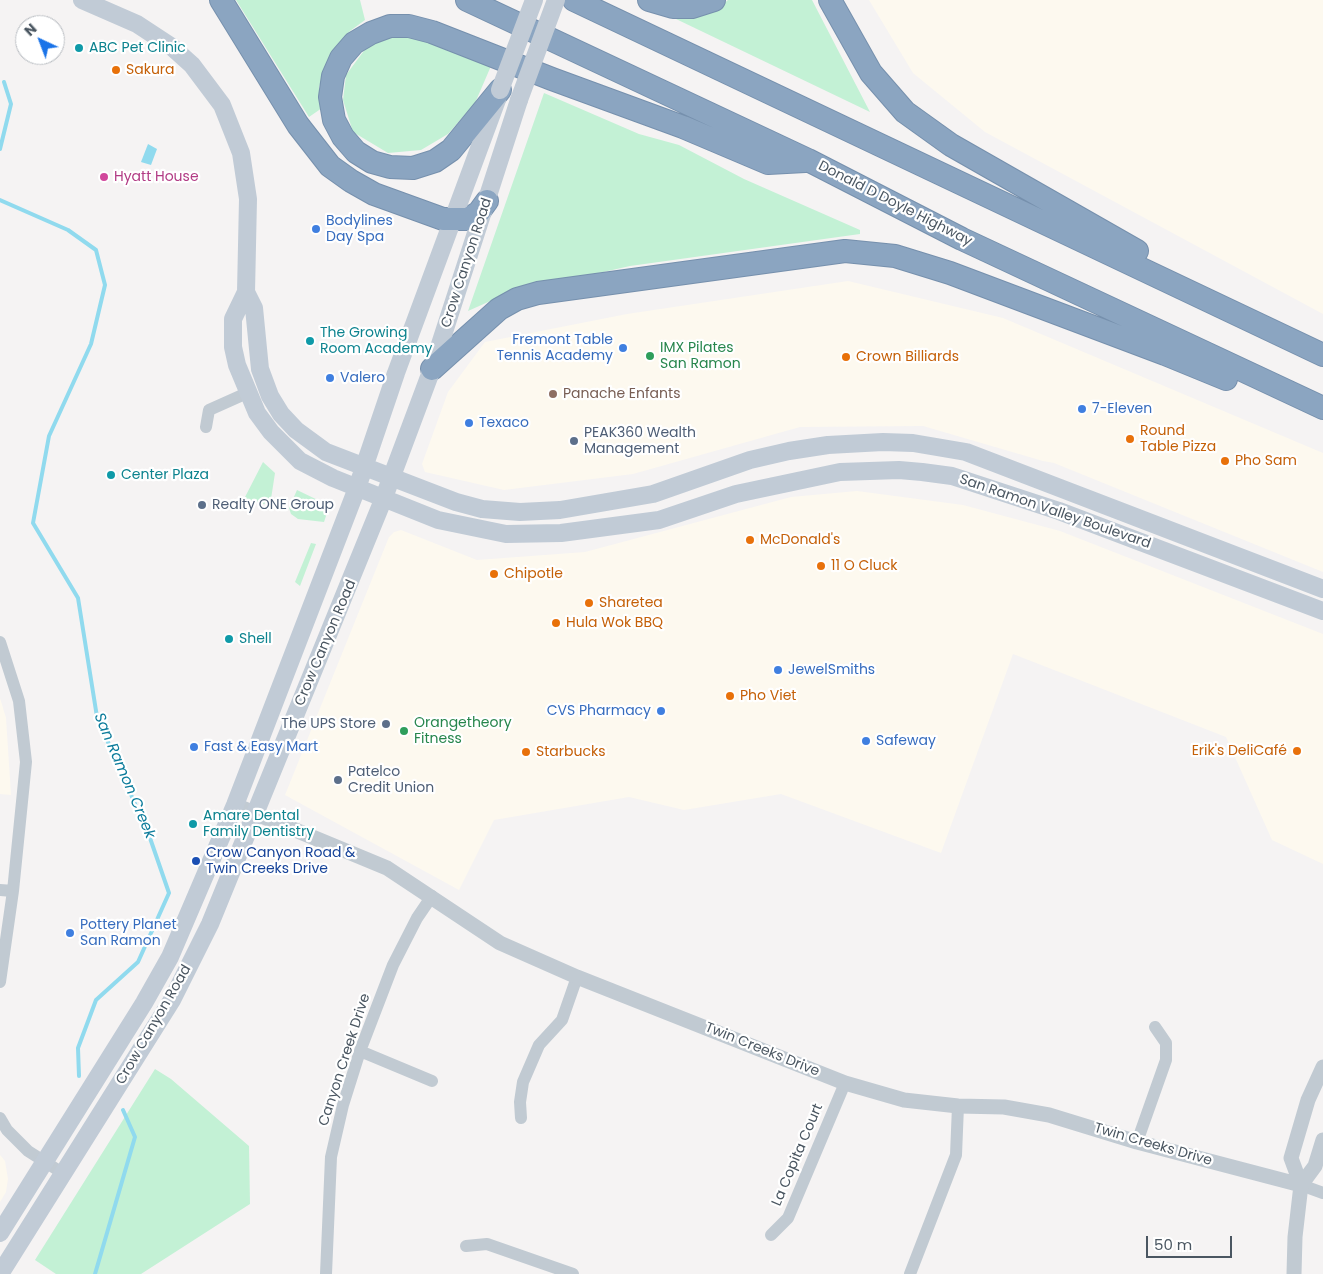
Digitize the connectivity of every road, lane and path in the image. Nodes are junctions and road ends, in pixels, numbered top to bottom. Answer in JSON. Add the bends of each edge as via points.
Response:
{"nodes":[{"id":1,"x":82,"y":0,"type":"edge"},
{"id":2,"x":221,"y":0,"type":"edge"},
{"id":3,"x":467,"y":0,"type":"edge"},
{"id":4,"x":534,"y":0,"type":"edge"},
{"id":5,"x":556,"y":0,"type":"edge"},
{"id":6,"x":574,"y":0,"type":"edge"},
{"id":7,"x":649,"y":0,"type":"edge"},
{"id":8,"x":714,"y":0,"type":"edge"},
{"id":9,"x":830,"y":0,"type":"edge"},
{"id":10,"x":510,"y":95,"type":"junction"},
{"id":11,"x":808,"y":160,"type":"junction"},
{"id":12,"x":487,"y":202,"type":"junction"},
{"id":13,"x":451,"y":220,"type":"junction"},
{"id":14,"x":246,"y":292,"type":"junction"},
{"id":15,"x":1201,"y":296,"type":"junction"},
{"id":16,"x":1323,"y":355,"type":"edge"},
{"id":17,"x":432,"y":369,"type":"junction"},
{"id":18,"x":1285,"y":390,"type":"junction"},
{"id":19,"x":247,"y":392,"type":"junction"},
{"id":20,"x":1323,"y":408,"type":"edge"},
{"id":21,"x":206,"y":427,"type":"dead end"},
{"id":22,"x":364,"y":467,"type":"junction"},
{"id":23,"x":391,"y":478,"type":"junction"},
{"id":24,"x":357,"y":488,"type":"junction"},
{"id":25,"x":384,"y":500,"type":"junction"},
{"id":26,"x":1323,"y":589,"type":"edge"},
{"id":27,"x":1323,"y":612,"type":"edge"},
{"id":28,"x":0,"y":642,"type":"edge"},
{"id":29,"x":235,"y":805,"type":"junction"},
{"id":30,"x":255,"y":814,"type":"junction"},
{"id":31,"x":0,"y":890,"type":"edge"},
{"id":32,"x":13,"y":891,"type":"junction"},
{"id":33,"x":432,"y":896,"type":"junction"},
{"id":34,"x":577,"y":977,"type":"junction"},
{"id":35,"x":0,"y":982,"type":"edge"},
{"id":36,"x":1155,"y":1027,"type":"dead end"},
{"id":37,"x":360,"y":1051,"type":"junction"},
{"id":38,"x":1323,"y":1067,"type":"edge"},
{"id":39,"x":432,"y":1081,"type":"dead end"},
{"id":40,"x":845,"y":1083,"type":"junction"},
{"id":41,"x":958,"y":1106,"type":"junction"},
{"id":42,"x":0,"y":1118,"type":"edge"},
{"id":43,"x":521,"y":1118,"type":"dead end"},
{"id":44,"x":1323,"y":1140,"type":"edge"},
{"id":45,"x":1137,"y":1142,"type":"junction"},
{"id":46,"x":45,"y":1162,"type":"junction"},
{"id":47,"x":64,"y":1174,"type":"junction"},
{"id":48,"x":1301,"y":1185,"type":"junction"},
{"id":49,"x":1323,"y":1193,"type":"edge"},
{"id":50,"x":0,"y":1233,"type":"edge"},
{"id":51,"x":771,"y":1235,"type":"dead end"},
{"id":52,"x":466,"y":1246,"type":"dead end"},
{"id":53,"x":540,"y":1261,"type":"junction"},
{"id":54,"x":0,"y":1274,"type":"edge"},
{"id":55,"x":326,"y":1274,"type":"edge"},
{"id":56,"x":536,"y":1274,"type":"edge"},
{"id":57,"x":573,"y":1274,"type":"edge"},
{"id":58,"x":910,"y":1274,"type":"edge"},
{"id":59,"x":1294,"y":1274,"type":"edge"}],
"edges":[{"from":1,"to":14,"type":"main road","name":"San Ramon Valley Boulevard","via":[[137,24],[172,47],[192,64],[222,105],[233,128],[245,173],[248,199]]},
{"from":2,"to":13,"type":"highway","via":[[298,125],[330,166],[374,194]]},
{"from":3,"to":11,"type":"highway","name":"Donald D Doyle Highway"},
{"from":4,"to":10,"type":"main road","name":"Crow Canyon Road","bridge":true},
{"from":5,"to":10,"type":"main road","name":"Crow Canyon Road","bridge":true},
{"from":6,"to":15,"type":"highway"},
{"from":7,"to":8,"type":"highway","via":[[673,7],[692,7]]},
{"from":9,"to":15,"type":"highway","via":[[871,74],[886,94],[926,130],[1148,257]]},
{"from":10,"to":11,"type":"highway","via":[[451,150],[435,161],[413,168],[372,162],[356,152],[343,138],[334,120],[330,97],[333,76],[341,58],[354,43],[390,26],[409,26],[683,127],[768,163]]},
{"from":10,"to":12,"type":"main road","name":"Crow Canyon Road"},
{"from":10,"to":13,"type":"main road","name":"Crow Canyon Road"},
{"from":11,"to":18,"type":"highway","name":"Donald D Doyle Highway","via":[[962,239]]},
{"from":12,"to":13,"type":"highway","via":[[468,218]]},
{"from":12,"to":17,"type":"main road","name":"Crow Canyon Road"},
{"from":13,"to":22,"type":"main road","name":"Crow Canyon Road"},
{"from":14,"to":19,"type":"main road","name":"San Ramon Valley Boulevard","via":[[233,319],[233,347]]},
{"from":14,"to":22,"type":"main road","name":"San Ramon Valley Boulevard","via":[[254,308],[260,369],[281,414],[302,436],[326,452]]},
{"from":15,"to":16,"type":"highway"},
{"from":17,"to":18,"type":"highway","via":[[499,309],[516,299],[538,293],[845,251],[895,256],[950,273],[1246,388]]},
{"from":17,"to":23,"type":"main road","name":"Crow Canyon Road"},
{"from":18,"to":20,"type":"highway","name":"Donald D Doyle Highway"},
{"from":19,"to":21,"type":"street","via":[[209,410]]},
{"from":19,"to":24,"type":"main road","name":"San Ramon Valley Boulevard","via":[[257,413],[287,450],[300,461]]},
{"from":22,"to":23,"type":"main road","name":"San Ramon Valley Boulevard"},
{"from":22,"to":24,"type":"main road","name":"Crow Canyon Road"},
{"from":23,"to":25,"type":"main road","name":"Crow Canyon Road"},
{"from":23,"to":26,"type":"main road","name":"San Ramon Valley Boulevard","via":[[482,509],[520,512],[560,510],[653,494],[750,460],[788,451],[846,444],[913,443],[966,452]]},
{"from":24,"to":25,"type":"main road","name":"San Ramon Valley Boulevard"},
{"from":24,"to":29,"type":"main road","name":"Crow Canyon Road"},
{"from":25,"to":27,"type":"main road","name":"San Ramon Valley Boulevard","via":[[438,520],[506,534],[561,533],[659,520],[736,494],[840,472],[922,472],[952,476],[1059,511]]},
{"from":25,"to":30,"type":"main road","name":"Crow Canyon Road"},
{"from":28,"to":32,"type":"street","via":[[19,701],[26,762]]},
{"from":29,"to":30,"type":"street","name":"Twin Creeks Drive"},
{"from":29,"to":46,"type":"main road","name":"Crow Canyon Road","via":[[170,957]]},
{"from":30,"to":33,"type":"street","name":"Twin Creeks Drive","via":[[387,868]]},
{"from":30,"to":47,"type":"main road","name":"Crow Canyon Road","via":[[210,924],[174,996]]},
{"from":31,"to":32,"type":"street"},
{"from":32,"to":35,"type":"street"},
{"from":33,"to":34,"type":"street","name":"Twin Creeks Drive","via":[[500,943]]},
{"from":33,"to":37,"type":"street","name":"Canyon Creek Drive","via":[[404,942]]},
{"from":34,"to":40,"type":"street","name":"Twin Creeks Drive"},
{"from":34,"to":43,"type":"street","via":[[562,1020],[539,1046],[523,1082]]},
{"from":36,"to":45,"type":"street","via":[[1166,1043],[1166,1060]]},
{"from":37,"to":39,"type":"street"},
{"from":37,"to":55,"type":"street","name":"Canyon Creek Drive","via":[[331,1157]]},
{"from":38,"to":48,"type":"street","via":[[1308,1100],[1290,1158]]},
{"from":40,"to":41,"type":"street","name":"Twin Creeks Drive","via":[[904,1100]]},
{"from":40,"to":51,"type":"street","name":"La Copita Court","via":[[788,1218]]},
{"from":41,"to":45,"type":"street","name":"Twin Creeks Drive","via":[[1004,1108],[1049,1115]]},
{"from":41,"to":58,"type":"street","via":[[956,1155]]},
{"from":42,"to":46,"type":"street","via":[[28,1151]]},
{"from":44,"to":48,"type":"street","via":[[1315,1166]]},
{"from":45,"to":48,"type":"street","name":"Twin Creeks Drive"},
{"from":46,"to":47,"type":"street"},
{"from":46,"to":50,"type":"main road","name":"Crow Canyon Road"},
{"from":47,"to":54,"type":"main road","name":"Crow Canyon Road"},
{"from":48,"to":49,"type":"street","name":"Twin Creeks Drive"},
{"from":48,"to":59,"type":"street"},
{"from":52,"to":53,"type":"street","via":[[488,1244]]},
{"from":53,"to":56,"type":"street"},
{"from":53,"to":57,"type":"street"}]}
